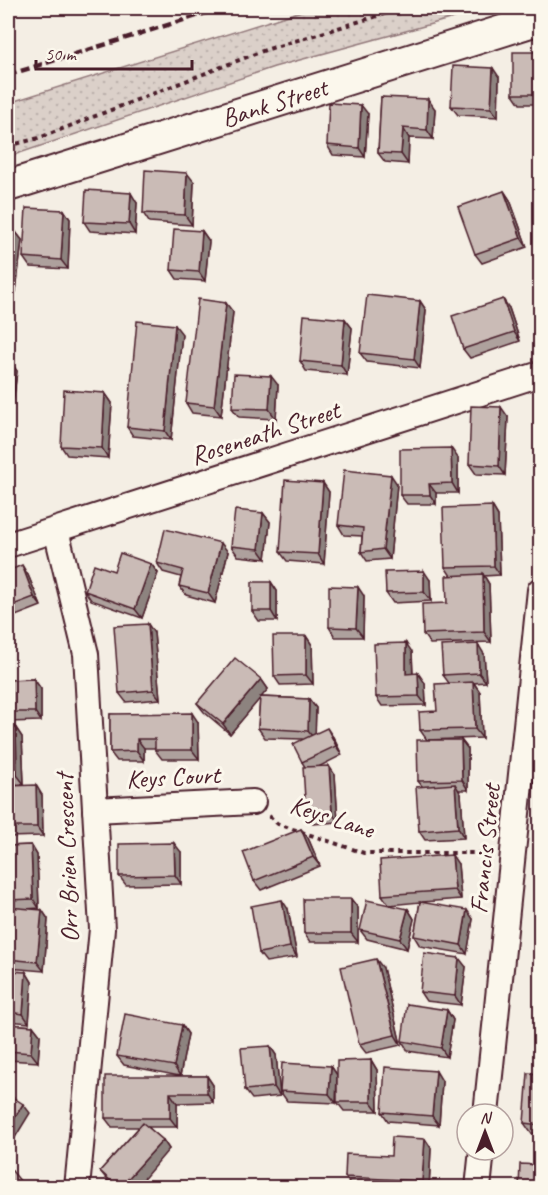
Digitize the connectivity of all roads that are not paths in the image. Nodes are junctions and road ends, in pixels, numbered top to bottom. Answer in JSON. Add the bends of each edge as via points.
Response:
{"nodes":[{"id":1,"x":540,"y":19,"type":"edge"},
{"id":2,"x":8,"y":186,"type":"edge"},
{"id":3,"x":540,"y":374,"type":"edge"},
{"id":4,"x":56,"y":530,"type":"junction"},
{"id":5,"x":8,"y":545,"type":"edge"},
{"id":6,"x":540,"y":590,"type":"edge"},
{"id":7,"x":253,"y":802,"type":"road end"},
{"id":8,"x":95,"y":810,"type":"junction"},
{"id":9,"x":487,"y":1102,"type":"edge"},
{"id":10,"x":481,"y":1162,"type":"edge"},
{"id":11,"x":77,"y":1188,"type":"edge"},
{"id":12,"x":478,"y":1188,"type":"edge"}],
"edges":[{"from":1,"to":2,"type":"main road","name":"Bank Street"},
{"from":3,"to":4,"type":"street","name":"Roseneath Street"},
{"from":4,"to":5,"type":"street","name":"Roseneath Street"},
{"from":4,"to":8,"type":"street","name":"Orr Brien Crescent","via":[[86,654]]},
{"from":6,"to":9,"type":"street","name":"Francis Street"},
{"from":7,"to":8,"type":"street","name":"Keys Court"},
{"from":8,"to":11,"type":"street","name":"Orr Brien Crescent","via":[[102,929]]},
{"from":10,"to":12,"type":"street"}]}
